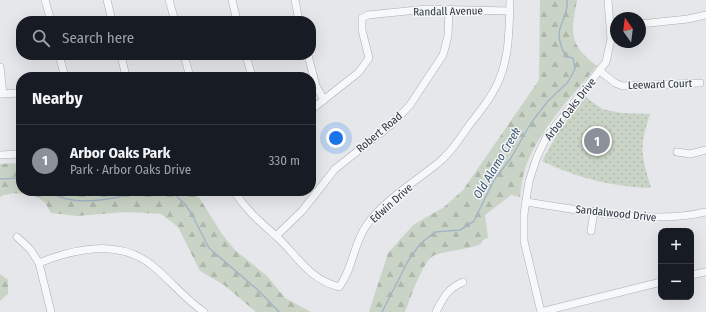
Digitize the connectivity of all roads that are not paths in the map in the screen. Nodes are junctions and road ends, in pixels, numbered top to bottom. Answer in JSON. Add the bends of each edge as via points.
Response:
{"nodes":[{"id":1,"x":45,"y":0,"type":"edge"},
{"id":2,"x":107,"y":0,"type":"edge"},
{"id":3,"x":170,"y":0,"type":"edge"},
{"id":4,"x":232,"y":0,"type":"edge"},
{"id":5,"x":295,"y":0,"type":"edge"},
{"id":6,"x":510,"y":0,"type":"edge"},
{"id":7,"x":608,"y":0,"type":"edge"},
{"id":8,"x":449,"y":10,"type":"junction"},
{"id":9,"x":510,"y":11,"type":"junction"},
{"id":10,"x":610,"y":12,"type":"edge"},
{"id":11,"x":706,"y":15,"type":"edge"},
{"id":12,"x":50,"y":16,"type":"edge"},
{"id":13,"x":111,"y":16,"type":"edge"},
{"id":14,"x":174,"y":16,"type":"edge"},
{"id":15,"x":236,"y":16,"type":"edge"},
{"id":16,"x":298,"y":16,"type":"edge"},
{"id":17,"x":646,"y":23,"type":"edge"},
{"id":18,"x":610,"y":48,"type":"edge"},
{"id":19,"x":60,"y":60,"type":"edge"},
{"id":20,"x":122,"y":60,"type":"edge"},
{"id":21,"x":185,"y":60,"type":"edge"},
{"id":22,"x":247,"y":60,"type":"edge"},
{"id":23,"x":309,"y":60,"type":"edge"},
{"id":24,"x":0,"y":67,"type":"edge"},
{"id":25,"x":600,"y":71,"type":"junction"},
{"id":26,"x":64,"y":72,"type":"edge"},
{"id":27,"x":125,"y":72,"type":"edge"},
{"id":28,"x":189,"y":72,"type":"edge"},
{"id":29,"x":251,"y":72,"type":"edge"},
{"id":30,"x":312,"y":72,"type":"edge"},
{"id":31,"x":700,"y":83,"type":"dead end"},
{"id":32,"x":316,"y":86,"type":"edge"},
{"id":33,"x":16,"y":93,"type":"edge"},
{"id":34,"x":1,"y":94,"type":"edge"},
{"id":35,"x":324,"y":100,"type":"junction"},
{"id":36,"x":316,"y":106,"type":"edge"},
{"id":37,"x":706,"y":150,"type":"edge"},
{"id":38,"x":677,"y":152,"type":"dead end"},
{"id":39,"x":16,"y":154,"type":"edge"},
{"id":40,"x":0,"y":155,"type":"edge"},
{"id":41,"x":316,"y":193,"type":"edge"},
{"id":42,"x":238,"y":196,"type":"edge"},
{"id":43,"x":314,"y":196,"type":"edge"},
{"id":44,"x":526,"y":202,"type":"junction"},
{"id":45,"x":594,"y":211,"type":"junction"},
{"id":46,"x":706,"y":212,"type":"edge"},
{"id":47,"x":591,"y":231,"type":"dead end"},
{"id":48,"x":276,"y":236,"type":"junction"},
{"id":49,"x":17,"y":237,"type":"dead end"},
{"id":50,"x":39,"y":263,"type":"junction"},
{"id":51,"x":706,"y":272,"type":"edge"},
{"id":52,"x":694,"y":274,"type":"edge"},
{"id":53,"x":463,"y":282,"type":"dead end"},
{"id":54,"x":658,"y":283,"type":"edge"},
{"id":55,"x":51,"y":312,"type":"edge"},
{"id":56,"x":203,"y":312,"type":"edge"},
{"id":57,"x":436,"y":312,"type":"edge"},
{"id":58,"x":541,"y":312,"type":"edge"}],
"edges":[{"from":1,"to":12,"type":"street"},
{"from":2,"to":13,"type":"street"},
{"from":3,"to":14,"type":"street"},
{"from":4,"to":15,"type":"street"},
{"from":5,"to":16,"type":"street"},
{"from":6,"to":9,"type":"street","name":"Edwin Drive"},
{"from":7,"to":10,"type":"street","name":"Arbor Oaks Drive"},
{"from":8,"to":9,"type":"street","name":"Randall Avenue"},
{"from":8,"to":35,"type":"street","name":"Randall Avenue","via":[[427,9],[368,15],[362,18],[362,30],[369,58],[359,72]]},
{"from":8,"to":41,"type":"street","name":"Robert Road","via":[[448,36],[443,55],[410,104],[392,124],[335,169]]},
{"from":9,"to":48,"type":"street","name":"Edwin Drive","via":[[507,52],[493,92],[452,149],[380,210],[366,226],[347,274],[339,287],[320,280],[308,271]]},
{"from":11,"to":17,"type":"street"},
{"from":18,"to":25,"type":"street","name":"Arbor Oaks Drive"},
{"from":19,"to":26,"type":"street"},
{"from":20,"to":27,"type":"street"},
{"from":21,"to":28,"type":"street"},
{"from":22,"to":29,"type":"street"},
{"from":23,"to":30,"type":"street"},
{"from":24,"to":34,"type":"street"},
{"from":25,"to":31,"type":"street","name":"Leeward Court","via":[[623,86]]},
{"from":25,"to":44,"type":"street","name":"Arbor Oaks Drive","via":[[546,138],[529,181]]},
{"from":32,"to":35,"type":"street"},
{"from":33,"to":34,"type":"street"},
{"from":35,"to":36,"type":"street","name":"Randall Avenue"},
{"from":37,"to":38,"type":"street","via":[[690,154]]},
{"from":39,"to":40,"type":"street"},
{"from":42,"to":48,"type":"street","name":"Edwin Drive","via":[[255,219]]},
{"from":43,"to":48,"type":"street","name":"Robert Road"},
{"from":44,"to":45,"type":"street","name":"Sandalwood Drive"},
{"from":44,"to":58,"type":"street","name":"Arbor Oaks Drive","via":[[524,241]]},
{"from":45,"to":46,"type":"street","name":"Sandalwood Drive","via":[[664,218]]},
{"from":45,"to":47,"type":"street"},
{"from":49,"to":50,"type":"street","via":[[33,252]]},
{"from":50,"to":55,"type":"street"},
{"from":50,"to":56,"type":"street","via":[[84,250],[122,250],[149,263]]},
{"from":51,"to":52,"type":"street"},
{"from":53,"to":57,"type":"street","via":[[447,292]]},
{"from":54,"to":58,"type":"street"}]}
